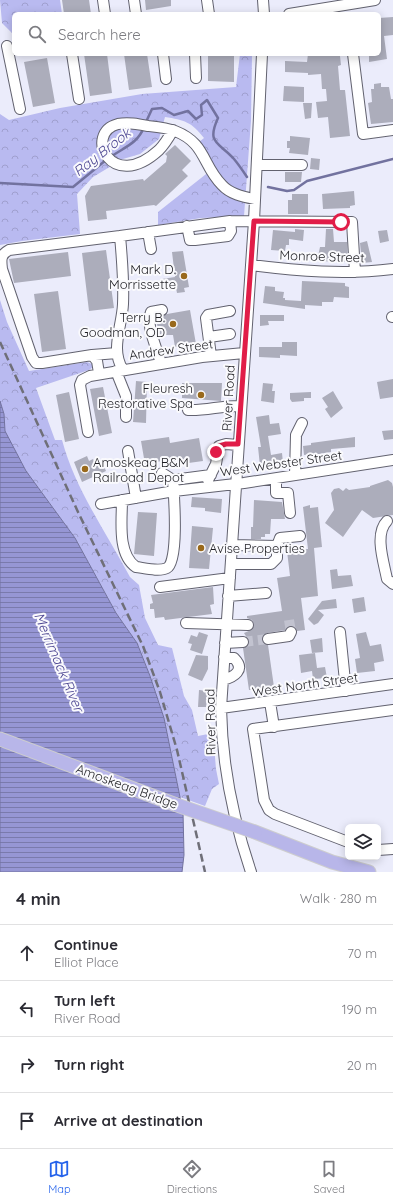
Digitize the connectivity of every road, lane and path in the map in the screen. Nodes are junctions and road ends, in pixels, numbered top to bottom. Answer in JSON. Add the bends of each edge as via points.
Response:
{"nodes":[{"id":1,"x":103,"y":0,"type":"edge"},
{"id":2,"x":134,"y":0,"type":"edge"},
{"id":3,"x":207,"y":0,"type":"edge"},
{"id":4,"x":263,"y":0,"type":"edge"},
{"id":5,"x":375,"y":0,"type":"edge"},
{"id":6,"x":347,"y":6,"type":"edge"},
{"id":7,"x":105,"y":12,"type":"edge"},
{"id":8,"x":136,"y":12,"type":"edge"},
{"id":9,"x":209,"y":12,"type":"edge"},
{"id":10,"x":264,"y":12,"type":"edge"},
{"id":11,"x":304,"y":12,"type":"edge"},
{"id":12,"x":7,"y":45,"type":"edge"},
{"id":13,"x":72,"y":56,"type":"edge"},
{"id":14,"x":163,"y":56,"type":"edge"},
{"id":15,"x":195,"y":56,"type":"edge"},
{"id":16,"x":262,"y":56,"type":"edge"},
{"id":17,"x":353,"y":56,"type":"edge"},
{"id":18,"x":196,"y":78,"type":"dead end"},
{"id":19,"x":166,"y":79,"type":"dead end"},
{"id":20,"x":79,"y":99,"type":"dead end"},
{"id":21,"x":20,"y":109,"type":"dead end"},
{"id":22,"x":173,"y":130,"type":"junction"},
{"id":23,"x":393,"y":130,"type":"edge"},
{"id":24,"x":257,"y":165,"type":"junction"},
{"id":25,"x":302,"y":165,"type":"dead end"},
{"id":26,"x":255,"y":199,"type":"junction"},
{"id":27,"x":230,"y":221,"type":"junction"},
{"id":28,"x":254,"y":221,"type":"junction"},
{"id":29,"x":187,"y":226,"type":"junction"},
{"id":30,"x":148,"y":232,"type":"junction"},
{"id":31,"x":120,"y":236,"type":"junction"},
{"id":32,"x":150,"y":249,"type":"dead end"},
{"id":33,"x":251,"y":265,"type":"junction"},
{"id":34,"x":393,"y":269,"type":"edge"},
{"id":35,"x":354,"y":272,"type":"junction"},
{"id":36,"x":162,"y":310,"type":"dead end"},
{"id":37,"x":230,"y":312,"type":"dead end"},
{"id":38,"x":230,"y":334,"type":"dead end"},
{"id":39,"x":209,"y":337,"type":"junction"},
{"id":40,"x":117,"y":353,"type":"junction"},
{"id":41,"x":244,"y":353,"type":"junction"},
{"id":42,"x":92,"y":355,"type":"junction"},
{"id":43,"x":211,"y":356,"type":"junction"},
{"id":44,"x":160,"y":364,"type":"junction"},
{"id":45,"x":120,"y":370,"type":"junction"},
{"id":46,"x":100,"y":373,"type":"junction"},
{"id":47,"x":241,"y":406,"type":"junction"},
{"id":48,"x":188,"y":410,"type":"dead end"},
{"id":49,"x":126,"y":417,"type":"dead end"},
{"id":50,"x":302,"y":423,"type":"dead end"},
{"id":51,"x":88,"y":432,"type":"dead end"},
{"id":52,"x":238,"y":444,"type":"junction"},
{"id":53,"x":128,"y":451,"type":"dead end"},
{"id":54,"x":393,"y":460,"type":"edge"},
{"id":55,"x":162,"y":472,"type":"dead end"},
{"id":56,"x":211,"y":475,"type":"junction"},
{"id":57,"x":295,"y":476,"type":"junction"},
{"id":58,"x":276,"y":479,"type":"junction"},
{"id":59,"x":173,"y":480,"type":"junction"},
{"id":60,"x":236,"y":484,"type":"junction"},
{"id":61,"x":201,"y":487,"type":"junction"},
{"id":62,"x":174,"y":491,"type":"junction"},
{"id":63,"x":136,"y":498,"type":"junction"},
{"id":64,"x":122,"y":500,"type":"junction"},
{"id":65,"x":101,"y":504,"type":"dead end"},
{"id":66,"x":290,"y":513,"type":"dead end"},
{"id":67,"x":386,"y":521,"type":"edge"},
{"id":68,"x":300,"y":536,"type":"dead end"},
{"id":69,"x":232,"y":545,"type":"junction"},
{"id":70,"x":277,"y":546,"type":"junction"},
{"id":71,"x":231,"y":564,"type":"junction"},
{"id":72,"x":230,"y":578,"type":"junction"},
{"id":73,"x":393,"y":584,"type":"edge"},
{"id":74,"x":160,"y":587,"type":"dead end"},
{"id":75,"x":266,"y":594,"type":"dead end"},
{"id":76,"x":228,"y":596,"type":"junction"},
{"id":77,"x":186,"y":622,"type":"dead end"},
{"id":78,"x":226,"y":624,"type":"junction"},
{"id":79,"x":248,"y":625,"type":"dead end"},
{"id":80,"x":291,"y":632,"type":"dead end"},
{"id":81,"x":340,"y":632,"type":"dead end"},
{"id":82,"x":268,"y":639,"type":"tunnel mouth"},
{"id":83,"x":243,"y":642,"type":"tunnel mouth"},
{"id":84,"x":225,"y":643,"type":"junction"},
{"id":85,"x":224,"y":657,"type":"junction"},
{"id":86,"x":223,"y":680,"type":"junction"},
{"id":87,"x":393,"y":684,"type":"edge"},
{"id":88,"x":346,"y":691,"type":"junction"},
{"id":89,"x":270,"y":702,"type":"junction"},
{"id":90,"x":221,"y":708,"type":"junction"},
{"id":91,"x":393,"y":710,"type":"edge"},
{"id":92,"x":274,"y":726,"type":"junction"},
{"id":93,"x":0,"y":739,"type":"edge"},
{"id":94,"x":345,"y":841,"type":"edge"},
{"id":95,"x":393,"y":849,"type":"edge"},
{"id":96,"x":381,"y":850,"type":"edge"},
{"id":97,"x":315,"y":855,"type":"junction"},
{"id":98,"x":251,"y":872,"type":"edge"},
{"id":99,"x":344,"y":872,"type":"edge"},
{"id":100,"x":369,"y":872,"type":"edge"}],
"edges":[{"from":1,"to":7,"type":"street"},
{"from":2,"to":8,"type":"street"},
{"from":3,"to":9,"type":"street"},
{"from":4,"to":10,"type":"street"},
{"from":5,"to":6,"type":"street"},
{"from":6,"to":11,"type":"street"},
{"from":12,"to":21,"type":"street"},
{"from":13,"to":20,"type":"street"},
{"from":14,"to":19,"type":"street"},
{"from":15,"to":18,"type":"street"},
{"from":16,"to":24,"type":"street","name":"River Road"},
{"from":17,"to":23,"type":"street","via":[[363,134]]},
{"from":22,"to":22,"type":"street","via":[[160,149],[147,159],[131,166],[118,166],[111,161],[102,145],[107,130],[117,124],[129,123]]},
{"from":22,"to":26,"type":"street","via":[[194,141],[222,186],[239,195]]},
{"from":24,"to":25,"type":"street"},
{"from":24,"to":26,"type":"street","name":"River Road"},
{"from":26,"to":28,"type":"street","name":"River Road"},
{"from":27,"to":28,"type":"street"},
{"from":27,"to":29,"type":"street"},
{"from":27,"to":29,"type":"street","via":[[231,231],[228,236],[195,240],[190,240]]},
{"from":28,"to":33,"type":"street","name":"River Road"},
{"from":28,"to":35,"type":"street","via":[[352,222]]},
{"from":29,"to":30,"type":"street"},
{"from":30,"to":31,"type":"street"},
{"from":30,"to":32,"type":"street"},
{"from":31,"to":40,"type":"street","via":[[123,305]]},
{"from":31,"to":42,"type":"street","via":[[9,250],[3,253],[1,260],[12,299],[36,363]]},
{"from":33,"to":35,"type":"street","name":"Monroe Street"},
{"from":33,"to":41,"type":"street","name":"River Road"},
{"from":34,"to":35,"type":"street","name":"Monroe Street"},
{"from":36,"to":44,"type":"street","via":[[150,312],[149,316]]},
{"from":37,"to":39,"type":"street","via":[[208,315],[206,318]]},
{"from":38,"to":39,"type":"street"},
{"from":39,"to":43,"type":"street"},
{"from":40,"to":42,"type":"street"},
{"from":40,"to":45,"type":"street"},
{"from":41,"to":43,"type":"street","name":"Andrew Street"},
{"from":41,"to":47,"type":"street","name":"River Road"},
{"from":42,"to":46,"type":"street","via":[[97,361]]},
{"from":43,"to":44,"type":"street","name":"Andrew Street"},
{"from":44,"to":45,"type":"street","name":"Andrew Street"},
{"from":45,"to":46,"type":"street","name":"Andrew Street"},
{"from":45,"to":49,"type":"street","via":[[126,396]]},
{"from":46,"to":51,"type":"street","name":"Andrew Street","via":[[82,380],[80,385]]},
{"from":47,"to":48,"type":"street"},
{"from":47,"to":52,"type":"street","name":"River Road"},
{"from":50,"to":57,"type":"street","via":[[296,435]]},
{"from":52,"to":56,"type":"street","via":[[219,446]]},
{"from":52,"to":60,"type":"street","name":"River Road"},
{"from":53,"to":63,"type":"street"},
{"from":54,"to":57,"type":"street","name":"West Webster Street"},
{"from":55,"to":59,"type":"street"},
{"from":56,"to":59,"type":"street"},
{"from":56,"to":61,"type":"street"},
{"from":57,"to":58,"type":"street","name":"West Webster Street"},
{"from":58,"to":60,"type":"street","name":"West Webster Street"},
{"from":58,"to":66,"type":"street","via":[[276,493],[288,493]]},
{"from":59,"to":62,"type":"street"},
{"from":60,"to":61,"type":"street","name":"West Webster Street"},
{"from":60,"to":69,"type":"street","name":"River Road"},
{"from":61,"to":62,"type":"street","name":"West Webster Street"},
{"from":62,"to":63,"type":"street","name":"West Webster Street"},
{"from":62,"to":64,"type":"street","via":[[172,563],[162,570],[136,567],[128,558],[124,546]]},
{"from":63,"to":64,"type":"street","name":"West Webster Street"},
{"from":64,"to":65,"type":"street","name":"West Webster Street"},
{"from":67,"to":73,"type":"street","via":[[381,540],[387,579]]},
{"from":68,"to":70,"type":"street","via":[[280,538]]},
{"from":69,"to":70,"type":"street"},
{"from":69,"to":71,"type":"street","name":"River Road"},
{"from":70,"to":71,"type":"street","via":[[277,558],[270,564]]},
{"from":71,"to":72,"type":"street","name":"River Road"},
{"from":72,"to":74,"type":"street"},
{"from":72,"to":76,"type":"street","name":"River Road"},
{"from":75,"to":76,"type":"street"},
{"from":76,"to":78,"type":"street","name":"River Road"},
{"from":77,"to":78,"type":"street"},
{"from":78,"to":79,"type":"street"},
{"from":78,"to":84,"type":"street","name":"River Road"},
{"from":80,"to":82,"type":"street","via":[[289,636]]},
{"from":81,"to":88,"type":"street"},
{"from":83,"to":84,"type":"street"},
{"from":84,"to":85,"type":"street","name":"River Road"},
{"from":85,"to":86,"type":"street","name":"River Road"},
{"from":85,"to":86,"type":"street","via":[[234,658],[238,662],[238,667],[234,677]]},
{"from":86,"to":90,"type":"street","name":"River Road"},
{"from":87,"to":88,"type":"street","name":"West North Street"},
{"from":88,"to":89,"type":"street","name":"West North Street"},
{"from":89,"to":90,"type":"street","name":"West North Street"},
{"from":89,"to":92,"type":"street"},
{"from":90,"to":98,"type":"street","name":"River Road","via":[[225,770]]},
{"from":91,"to":92,"type":"street"},
{"from":92,"to":94,"type":"street","via":[[253,729],[264,800],[269,810]]},
{"from":93,"to":97,"type":"main road","name":"Amoskeag Bridge","bridge":true},
{"from":95,"to":96,"type":"street"},
{"from":97,"to":99,"type":"main road"},
{"from":97,"to":100,"type":"main road"}]}
